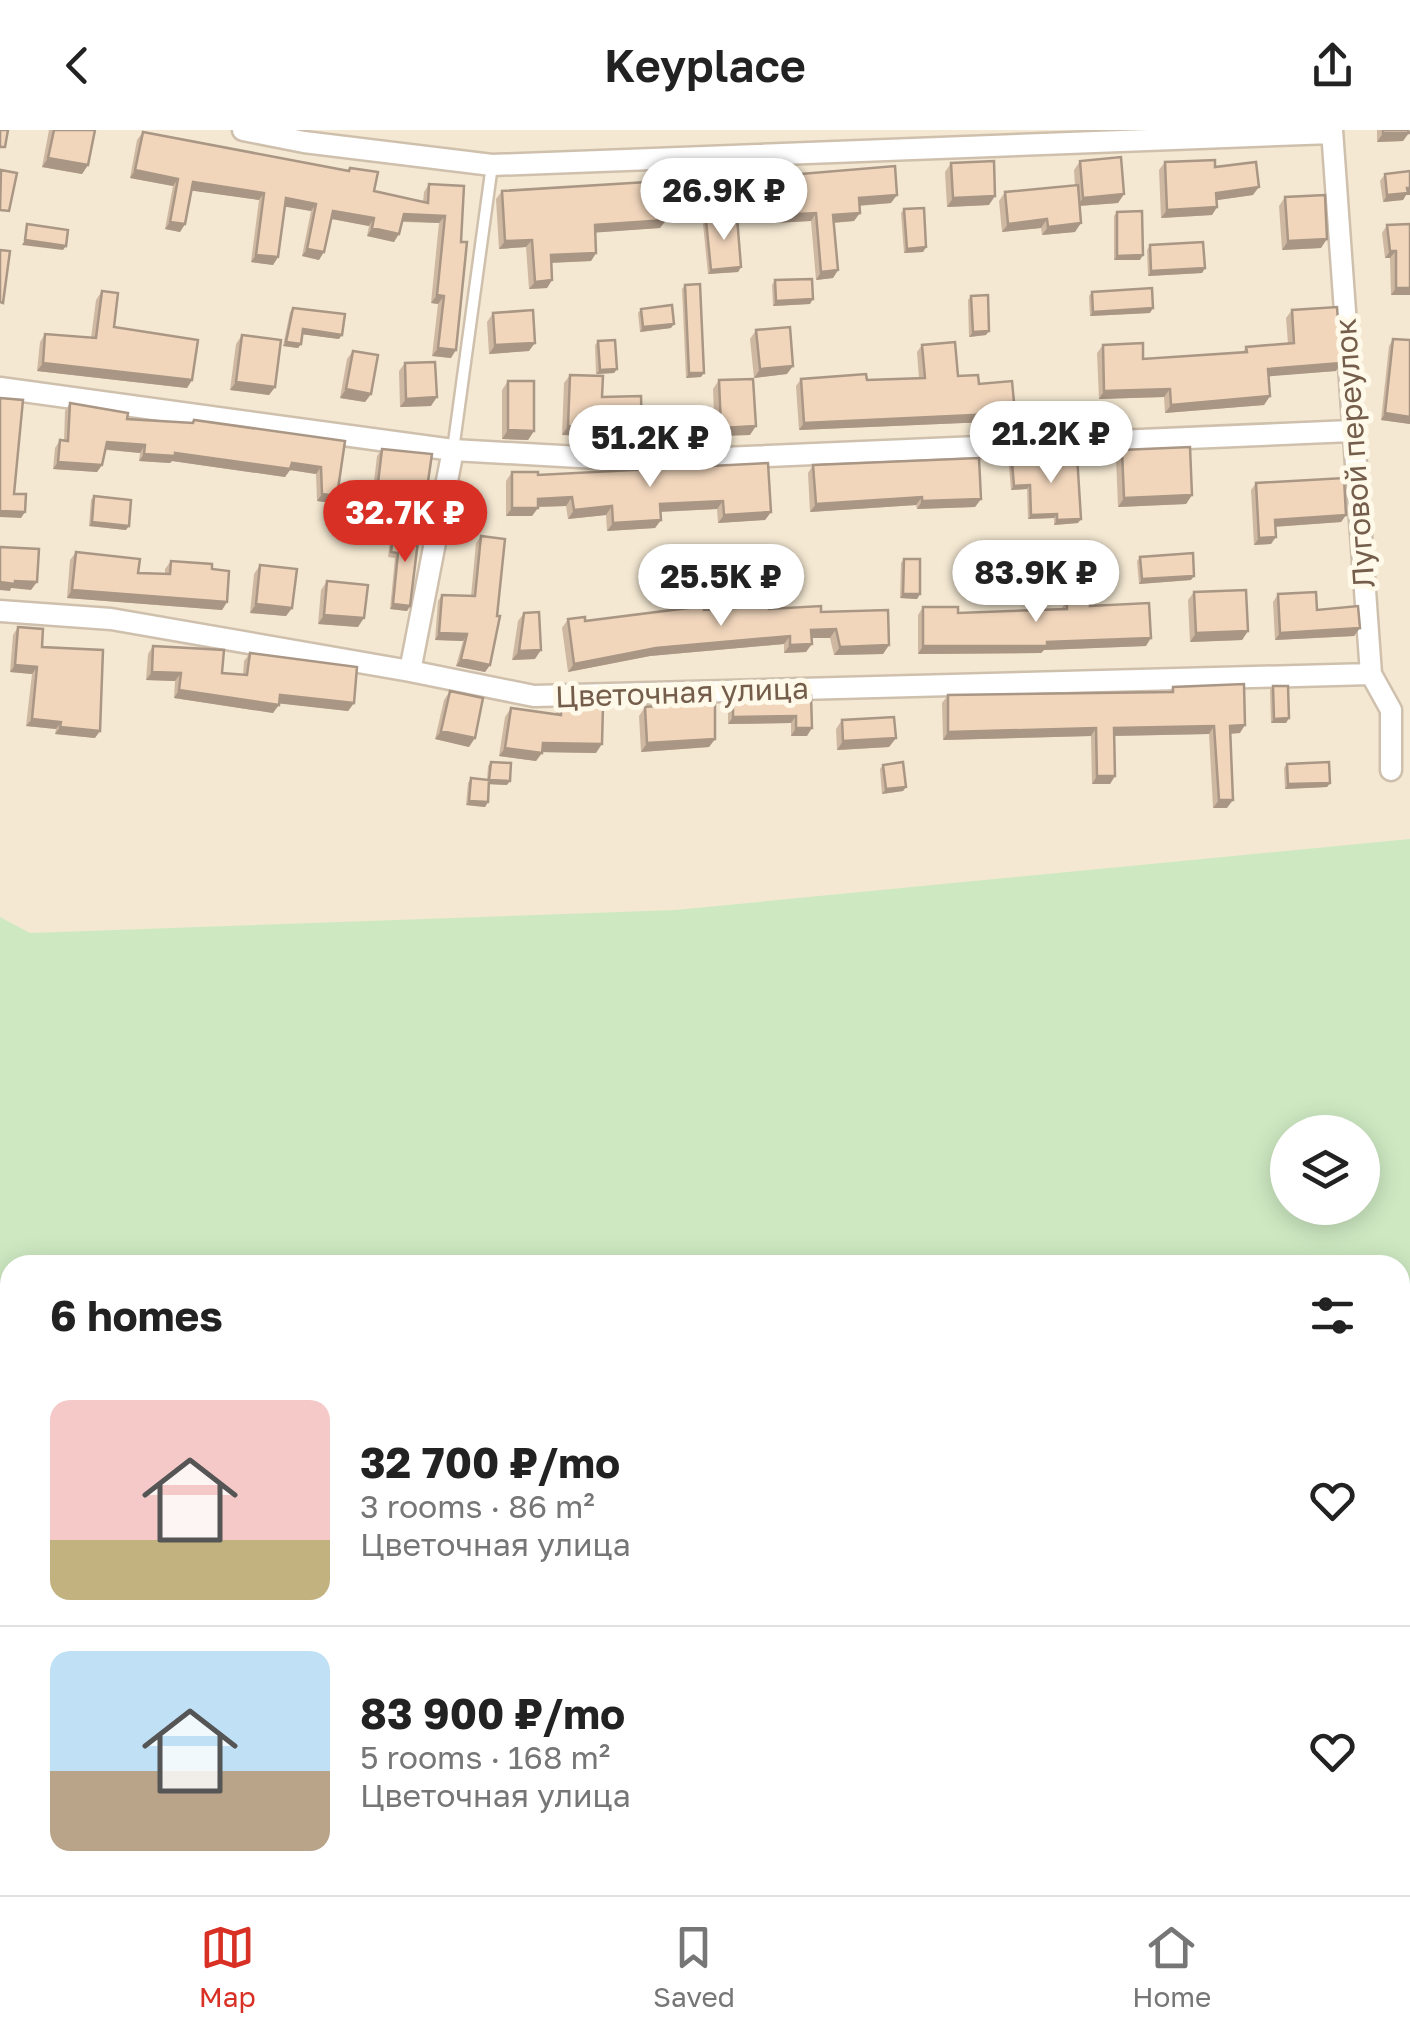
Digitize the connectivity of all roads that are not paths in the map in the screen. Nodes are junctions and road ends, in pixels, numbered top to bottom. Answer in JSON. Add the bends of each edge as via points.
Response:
{"nodes":[{"id":1,"x":244,"y":130,"type":"edge"},
{"id":2,"x":1332,"y":132,"type":"edge"},
{"id":3,"x":492,"y":165,"type":"junction"},
{"id":4,"x":0,"y":388,"type":"edge"},
{"id":5,"x":1352,"y":431,"type":"junction"},
{"id":6,"x":453,"y":450,"type":"junction"},
{"id":7,"x":0,"y":611,"type":"edge"},
{"id":8,"x":410,"y":671,"type":"junction"},
{"id":9,"x":1371,"y":674,"type":"junction"},
{"id":10,"x":1391,"y":770,"type":"dead end"}],
"edges":[{"from":1,"to":3,"type":"street"},
{"from":2,"to":3,"type":"street"},
{"from":2,"to":5,"type":"street","name":"Луговой переулок"},
{"from":3,"to":6,"type":"lane"},
{"from":4,"to":6,"type":"street"},
{"from":5,"to":6,"type":"street","via":[[651,460]]},
{"from":5,"to":9,"type":"street","name":"Луговой переулок"},
{"from":6,"to":8,"type":"street"},
{"from":7,"to":8,"type":"street","name":"Цветочная улица","via":[[111,619]]},
{"from":8,"to":9,"type":"street","name":"Цветочная улица","via":[[534,696]]},
{"from":9,"to":10,"type":"street","name":"Луговой переулок","via":[[1390,710]]}]}
